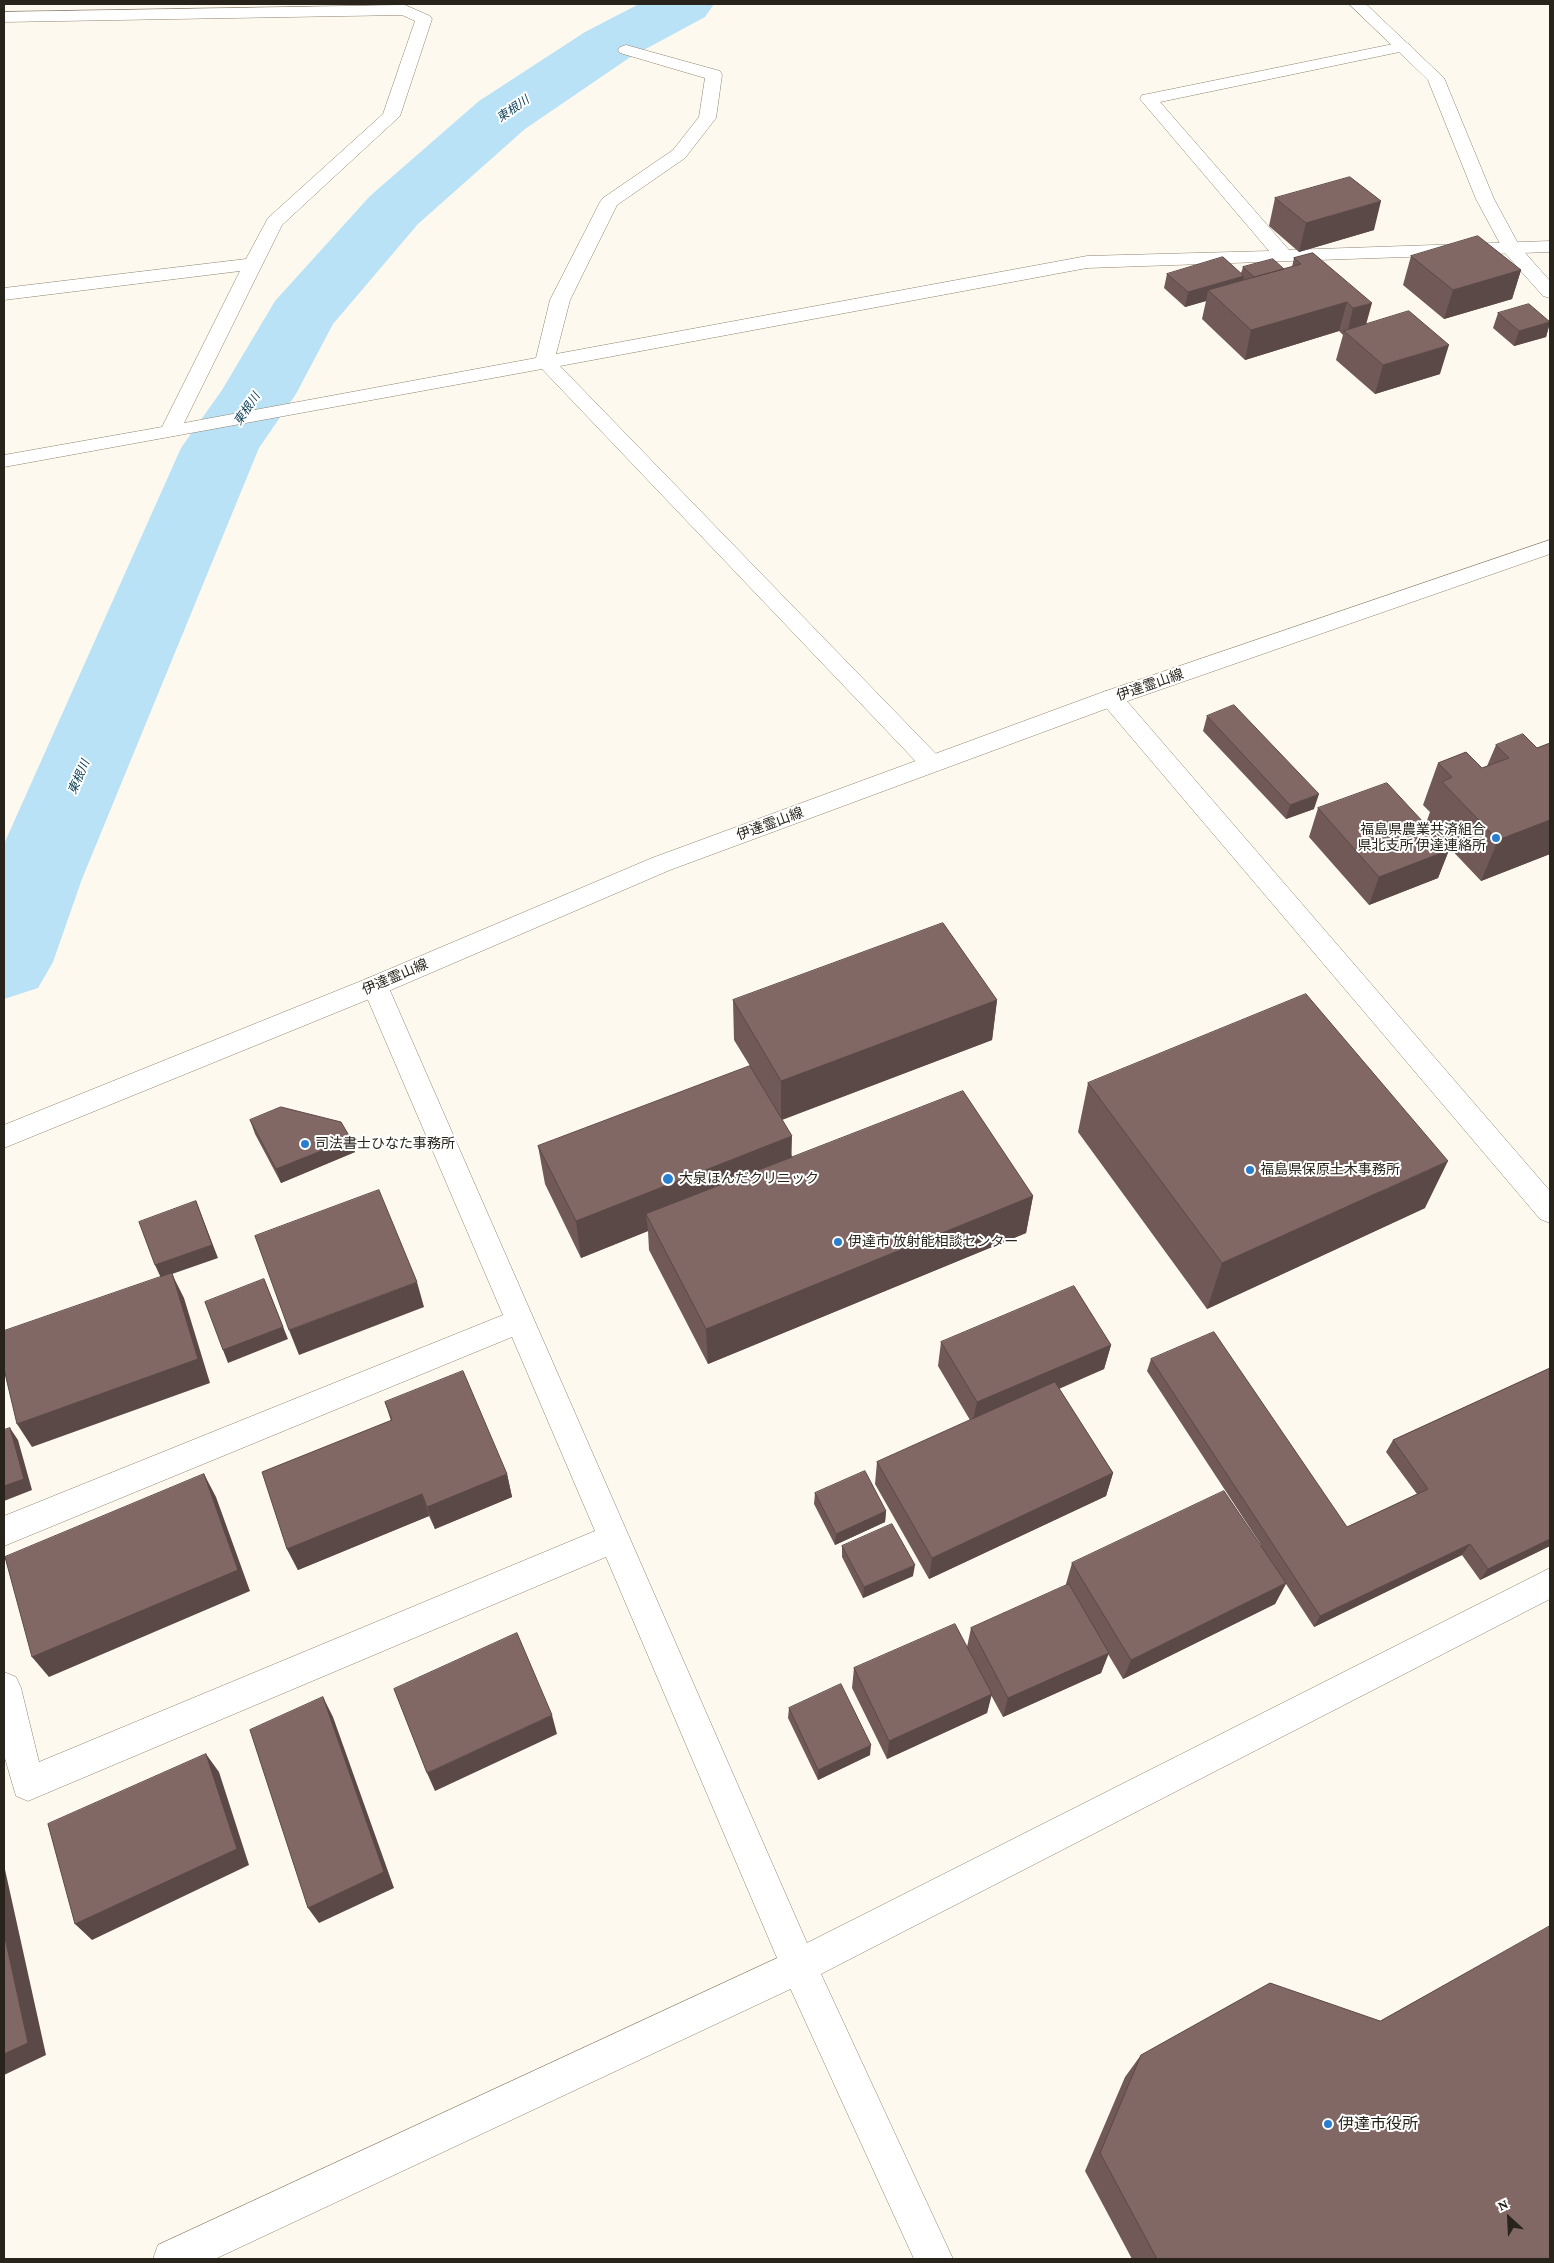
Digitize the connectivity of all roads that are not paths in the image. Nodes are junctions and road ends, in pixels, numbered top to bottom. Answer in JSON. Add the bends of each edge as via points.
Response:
{"nodes":[{"id":1,"x":1357,"y":4,"type":"edge"},
{"id":2,"x":4,"y":17,"type":"edge"},
{"id":3,"x":1403,"y":47,"type":"junction"},
{"id":4,"x":626,"y":50,"type":"dead end"},
{"id":5,"x":1550,"y":247,"type":"edge"},
{"id":6,"x":1512,"y":249,"type":"junction"},
{"id":7,"x":1284,"y":256,"type":"junction"},
{"id":8,"x":253,"y":264,"type":"junction"},
{"id":9,"x":1550,"y":292,"type":"edge"},
{"id":10,"x":4,"y":294,"type":"edge"},
{"id":11,"x":545,"y":361,"type":"junction"},
{"id":12,"x":170,"y":432,"type":"junction"},
{"id":13,"x":4,"y":460,"type":"edge"},
{"id":14,"x":1550,"y":547,"type":"edge"},
{"id":15,"x":1111,"y":698,"type":"junction"},
{"id":16,"x":932,"y":764,"type":"junction"},
{"id":17,"x":375,"y":986,"type":"junction"},
{"id":18,"x":4,"y":1137,"type":"edge"},
{"id":19,"x":1550,"y":1211,"type":"edge"},
{"id":20,"x":520,"y":1321,"type":"junction"},
{"id":21,"x":4,"y":1531,"type":"edge"},
{"id":22,"x":614,"y":1538,"type":"junction"},
{"id":23,"x":1550,"y":1583,"type":"edge"},
{"id":24,"x":4,"y":1688,"type":"edge"},
{"id":25,"x":799,"y":1966,"type":"junction"},
{"id":26,"x":172,"y":2259,"type":"edge"},
{"id":27,"x":934,"y":2259,"type":"edge"}],
"edges":[{"from":1,"to":3,"type":"street"},
{"from":2,"to":8,"type":"street","via":[[405,10],[424,19],[391,116],[274,222]]},
{"from":3,"to":6,"type":"street","via":[[1436,78],[1485,199]]},
{"from":3,"to":7,"type":"street","via":[[1148,99]]},
{"from":4,"to":11,"type":"street","via":[[714,74],[707,118],[680,154],[609,202],[560,300]]},
{"from":5,"to":6,"type":"street"},
{"from":6,"to":7,"type":"street"},
{"from":6,"to":9,"type":"street"},
{"from":7,"to":11,"type":"street","via":[[1087,262]]},
{"from":8,"to":10,"type":"street"},
{"from":8,"to":12,"type":"street"},
{"from":11,"to":12,"type":"street"},
{"from":11,"to":16,"type":"street"},
{"from":12,"to":13,"type":"street"},
{"from":14,"to":15,"type":"street","name":"伊達霊山線"},
{"from":15,"to":16,"type":"street","name":"伊達霊山線"},
{"from":15,"to":19,"type":"street"},
{"from":16,"to":17,"type":"street","name":"伊達霊山線","via":[[661,864]]},
{"from":17,"to":18,"type":"street","name":"伊達霊山線"},
{"from":17,"to":20,"type":"street"},
{"from":20,"to":21,"type":"street"},
{"from":20,"to":22,"type":"street"},
{"from":22,"to":24,"type":"street","via":[[28,1784]]},
{"from":22,"to":25,"type":"street"},
{"from":23,"to":25,"type":"street"},
{"from":25,"to":26,"type":"street"},
{"from":25,"to":27,"type":"street"}]}
